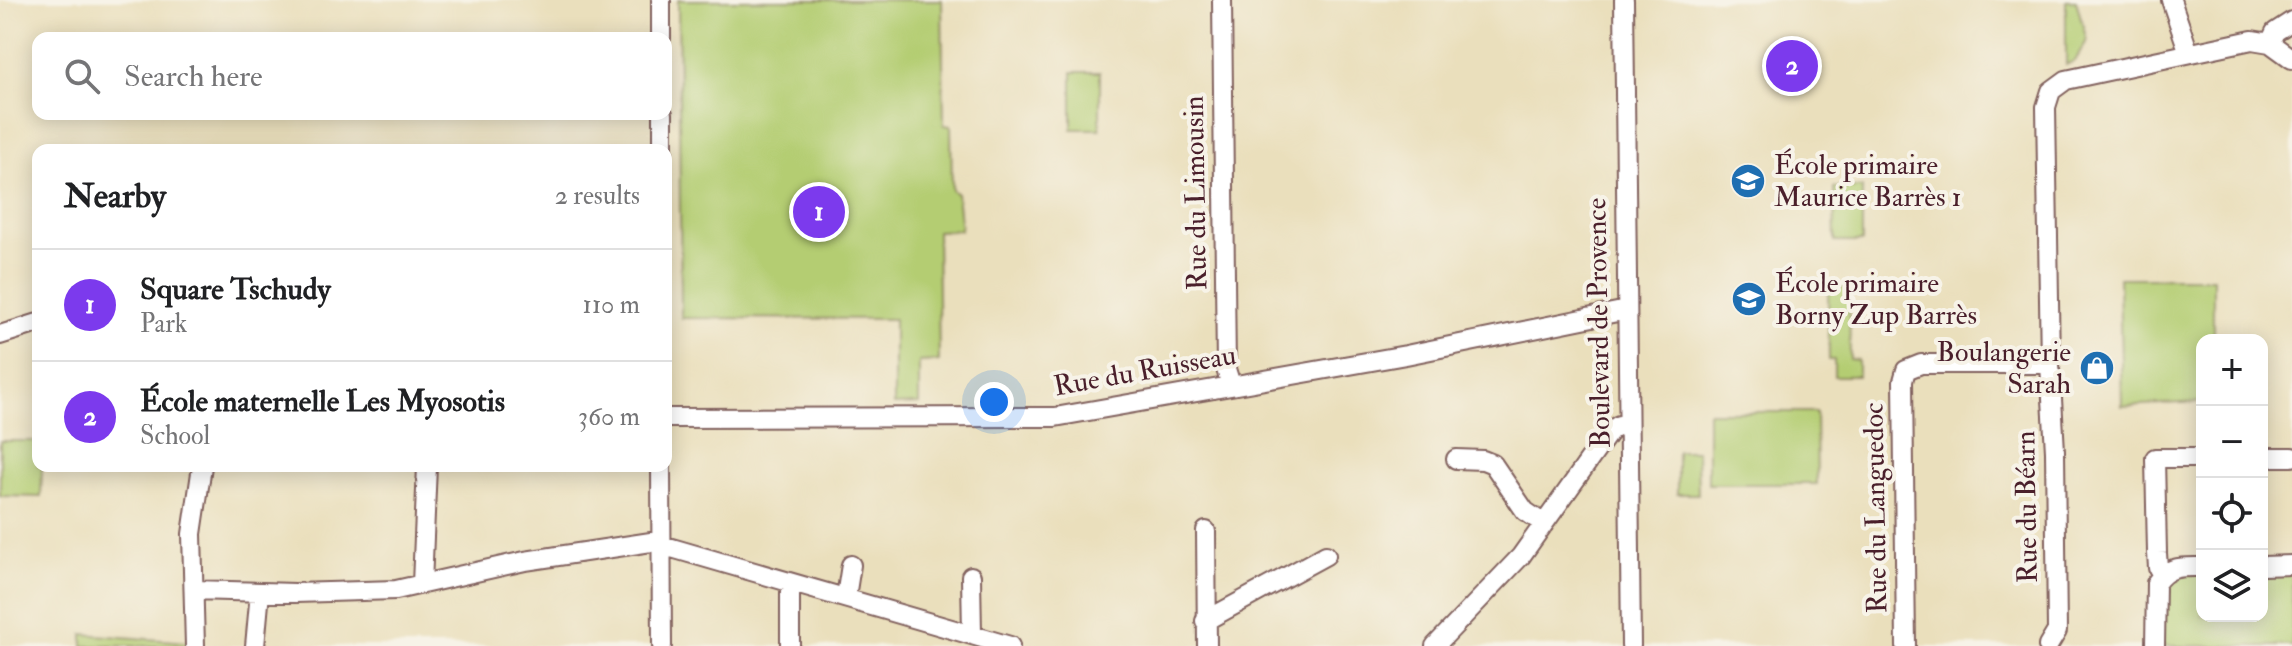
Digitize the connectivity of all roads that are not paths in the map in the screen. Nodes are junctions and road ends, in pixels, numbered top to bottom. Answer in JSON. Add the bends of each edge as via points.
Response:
{"nodes":[{"id":1,"x":661,"y":0,"type":"edge"},
{"id":2,"x":1222,"y":0,"type":"edge"},
{"id":3,"x":1624,"y":0,"type":"edge"},
{"id":4,"x":2176,"y":6,"type":"edge"},
{"id":5,"x":2292,"y":21,"type":"edge"},
{"id":6,"x":661,"y":32,"type":"edge"},
{"id":7,"x":2270,"y":43,"type":"junction"},
{"id":8,"x":2189,"y":53,"type":"junction"},
{"id":9,"x":2292,"y":59,"type":"edge"},
{"id":10,"x":663,"y":120,"type":"edge"},
{"id":11,"x":663,"y":144,"type":"edge"},
{"id":12,"x":1627,"y":310,"type":"junction"},
{"id":13,"x":32,"y":325,"type":"edge"},
{"id":14,"x":0,"y":335,"type":"edge"},
{"id":15,"x":2050,"y":364,"type":"junction"},
{"id":16,"x":1231,"y":385,"type":"junction"},
{"id":17,"x":672,"y":418,"type":"edge"},
{"id":18,"x":1628,"y":425,"type":"junction"},
{"id":19,"x":2268,"y":457,"type":"edge"},
{"id":20,"x":2292,"y":457,"type":"edge"},
{"id":21,"x":2196,"y":458,"type":"edge"},
{"id":22,"x":1456,"y":459,"type":"dead end"},
{"id":23,"x":201,"y":472,"type":"edge"},
{"id":24,"x":427,"y":472,"type":"edge"},
{"id":25,"x":661,"y":472,"type":"edge"},
{"id":26,"x":1544,"y":524,"type":"junction"},
{"id":27,"x":1206,"y":531,"type":"dead end"},
{"id":28,"x":660,"y":544,"type":"junction"},
{"id":29,"x":1326,"y":555,"type":"dead end"},
{"id":30,"x":851,"y":565,"type":"dead end"},
{"id":31,"x":2292,"y":565,"type":"edge"},
{"id":32,"x":2268,"y":566,"type":"edge"},
{"id":33,"x":2196,"y":567,"type":"edge"},
{"id":34,"x":2162,"y":574,"type":"junction"},
{"id":35,"x":971,"y":576,"type":"dead end"},
{"id":36,"x":790,"y":583,"type":"junction"},
{"id":37,"x":422,"y":584,"type":"junction"},
{"id":38,"x":194,"y":590,"type":"junction"},
{"id":39,"x":260,"y":592,"type":"junction"},
{"id":40,"x":846,"y":597,"type":"junction"},
{"id":41,"x":1205,"y":621,"type":"junction"},
{"id":42,"x":972,"y":635,"type":"junction"},
{"id":43,"x":660,"y":641,"type":"edge"},
{"id":44,"x":195,"y":646,"type":"edge"},
{"id":45,"x":255,"y":646,"type":"edge"},
{"id":46,"x":790,"y":646,"type":"edge"},
{"id":47,"x":1010,"y":646,"type":"edge"},
{"id":48,"x":1207,"y":646,"type":"edge"},
{"id":49,"x":1435,"y":646,"type":"edge"},
{"id":50,"x":1631,"y":646,"type":"edge"},
{"id":51,"x":1906,"y":646,"type":"edge"},
{"id":52,"x":2048,"y":646,"type":"edge"},
{"id":53,"x":2155,"y":646,"type":"edge"}],
"edges":[{"from":1,"to":6,"type":"street"},
{"from":2,"to":16,"type":"street","name":"Rue du Limousin","via":[[1226,369]]},
{"from":3,"to":12,"type":"street","name":"Boulevard de Provence"},
{"from":4,"to":8,"type":"street"},
{"from":5,"to":7,"type":"street","via":[[2275,32]]},
{"from":7,"to":8,"type":"street","via":[[2252,40]]},
{"from":7,"to":9,"type":"street"},
{"from":8,"to":15,"type":"street","name":"Rue du Béarn","via":[[2066,80],[2051,91],[2046,107]]},
{"from":10,"to":11,"type":"street"},
{"from":12,"to":16,"type":"street","name":"Rue du Ruisseau"},
{"from":12,"to":18,"type":"street","name":"Boulevard de Provence"},
{"from":13,"to":14,"type":"street"},
{"from":15,"to":51,"type":"street","name":"Rue du Languedoc","via":[[1921,364],[1906,370]]},
{"from":15,"to":52,"type":"street","name":"Rue du Béarn","via":[[2057,631]]},
{"from":16,"to":17,"type":"street","name":"Rue du Ruisseau","via":[[1055,417]]},
{"from":18,"to":26,"type":"street","via":[[1610,431]]},
{"from":18,"to":50,"type":"street","name":"Boulevard de Provence"},
{"from":19,"to":20,"type":"street"},
{"from":21,"to":34,"type":"street","via":[[2155,458]]},
{"from":22,"to":26,"type":"street","via":[[1493,464],[1525,511]]},
{"from":23,"to":38,"type":"street","via":[[192,534]]},
{"from":24,"to":37,"type":"street"},
{"from":25,"to":28,"type":"street"},
{"from":26,"to":49,"type":"street","via":[[1504,576]]},
{"from":27,"to":41,"type":"street"},
{"from":28,"to":36,"type":"street"},
{"from":28,"to":37,"type":"street","via":[[643,542],[525,561]]},
{"from":28,"to":43,"type":"street"},
{"from":29,"to":41,"type":"street"},
{"from":30,"to":40,"type":"street"},
{"from":31,"to":32,"type":"street"},
{"from":33,"to":34,"type":"street"},
{"from":34,"to":53,"type":"street","via":[[2154,595]]},
{"from":35,"to":42,"type":"street"},
{"from":36,"to":40,"type":"street"},
{"from":36,"to":46,"type":"street"},
{"from":37,"to":39,"type":"street","via":[[396,590]]},
{"from":38,"to":39,"type":"street"},
{"from":38,"to":44,"type":"street"},
{"from":39,"to":45,"type":"street"},
{"from":40,"to":42,"type":"street"},
{"from":41,"to":48,"type":"street"},
{"from":42,"to":47,"type":"street"}]}
